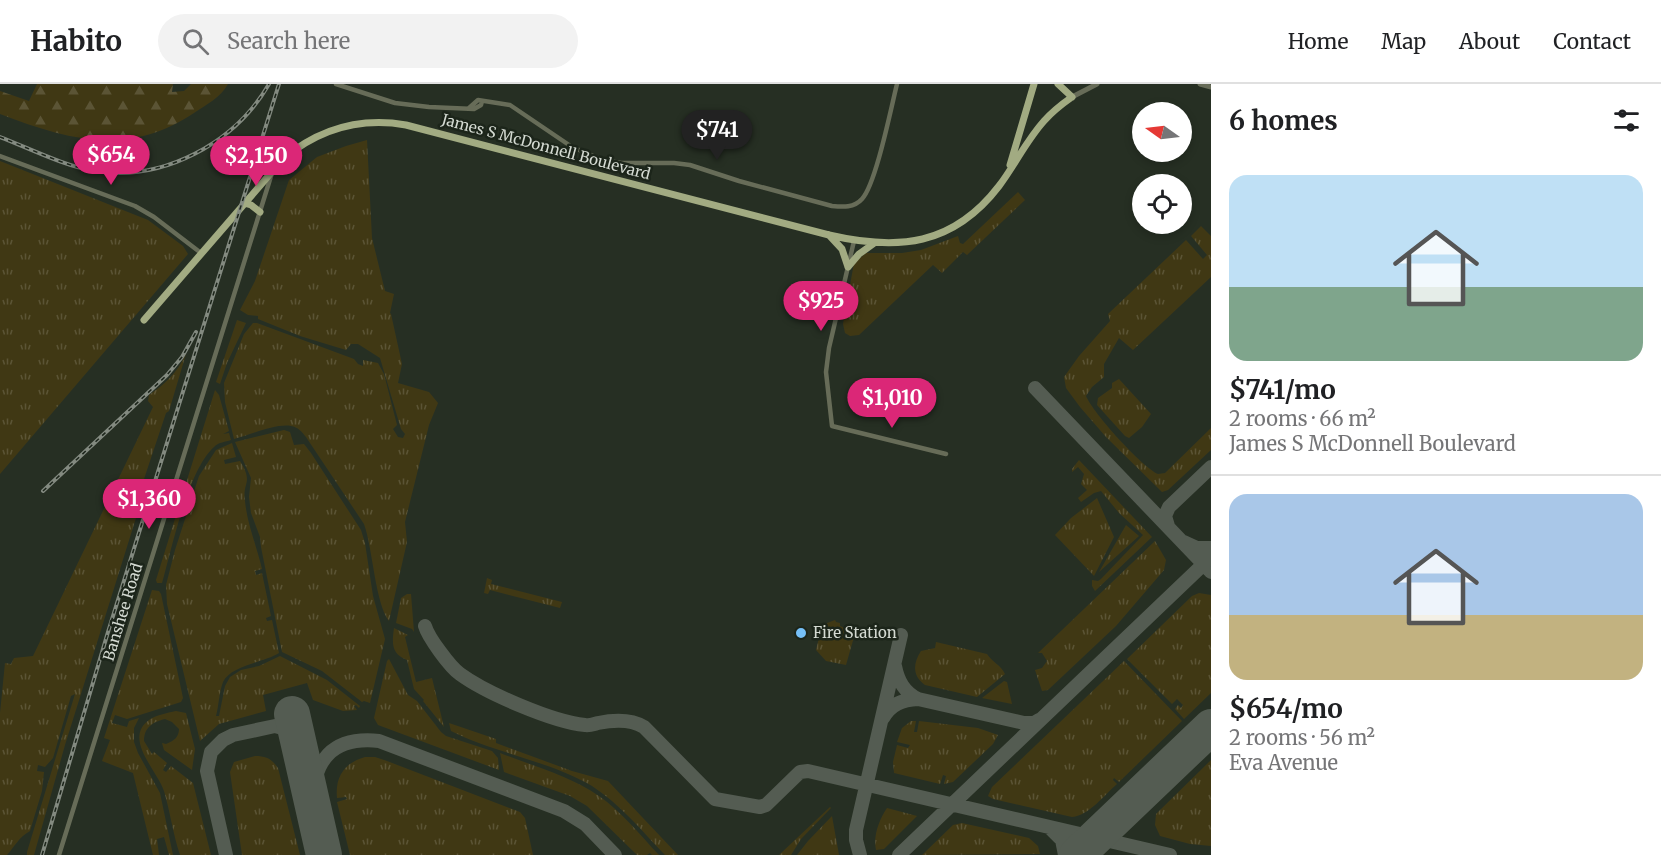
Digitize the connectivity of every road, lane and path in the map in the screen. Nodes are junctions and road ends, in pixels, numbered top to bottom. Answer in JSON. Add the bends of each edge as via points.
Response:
{"nodes":[{"id":1,"x":336,"y":84,"type":"edge"},
{"id":2,"x":897,"y":84,"type":"edge"},
{"id":3,"x":1034,"y":84,"type":"edge"},
{"id":4,"x":1058,"y":84,"type":"edge"},
{"id":5,"x":1066,"y":84,"type":"edge"},
{"id":6,"x":1097,"y":84,"type":"edge"},
{"id":7,"x":1200,"y":84,"type":"edge"},
{"id":8,"x":1211,"y":87,"type":"edge"},
{"id":9,"x":1072,"y":97,"type":"junction"},
{"id":10,"x":0,"y":156,"type":"edge"},
{"id":11,"x":273,"y":170,"type":"junction"},
{"id":12,"x":1003,"y":180,"type":"junction"},
{"id":13,"x":244,"y":203,"type":"junction"},
{"id":14,"x":260,"y":212,"type":"junction"},
{"id":15,"x":829,"y":235,"type":"junction"},
{"id":16,"x":854,"y":241,"type":"junction"},
{"id":17,"x":873,"y":244,"type":"junction"},
{"id":18,"x":201,"y":253,"type":"junction"},
{"id":19,"x":848,"y":267,"type":"junction"},
{"id":20,"x":144,"y":320,"type":"dead end"},
{"id":21,"x":946,"y":454,"type":"dead end"},
{"id":22,"x":59,"y":855,"type":"edge"}],
"edges":[{"from":1,"to":2,"type":"street","via":[[395,103],[474,109],[482,101],[510,105],[572,147],[603,160],[690,165],[845,207],[863,199],[872,183]]},
{"from":3,"to":12,"type":"main road"},
{"from":4,"to":9,"type":"main road"},
{"from":5,"to":9,"type":"main road"},
{"from":6,"to":9,"type":"street","name":"James S McDonnell Boulevard"},
{"from":7,"to":8,"type":"street"},
{"from":9,"to":12,"type":"main road","name":"James S McDonnell Boulevard","via":[[1039,127]]},
{"from":10,"to":18,"type":"street","via":[[135,206]]},
{"from":11,"to":13,"type":"main road","name":"James S McDonnell Boulevard"},
{"from":11,"to":14,"type":"street","name":"Banshee Road"},
{"from":11,"to":15,"type":"main road","name":"James S McDonnell Boulevard","via":[[296,148],[321,134],[352,124],[397,124]]},
{"from":12,"to":17,"type":"main road","name":"James S McDonnell Boulevard","via":[[980,208],[952,228],[907,243]]},
{"from":13,"to":14,"type":"main road"},
{"from":13,"to":18,"type":"main road","name":"James S McDonnell Boulevard"},
{"from":14,"to":22,"type":"street","name":"Banshee Road"},
{"from":15,"to":16,"type":"main road","name":"James S McDonnell Boulevard"},
{"from":15,"to":19,"type":"main road","via":[[842,249]]},
{"from":16,"to":17,"type":"main road","name":"James S McDonnell Boulevard"},
{"from":16,"to":19,"type":"street"},
{"from":17,"to":19,"type":"main road"},
{"from":18,"to":20,"type":"main road","name":"James S McDonnell Boulevard"},
{"from":19,"to":21,"type":"street","via":[[826,372],[832,426]]}]}
